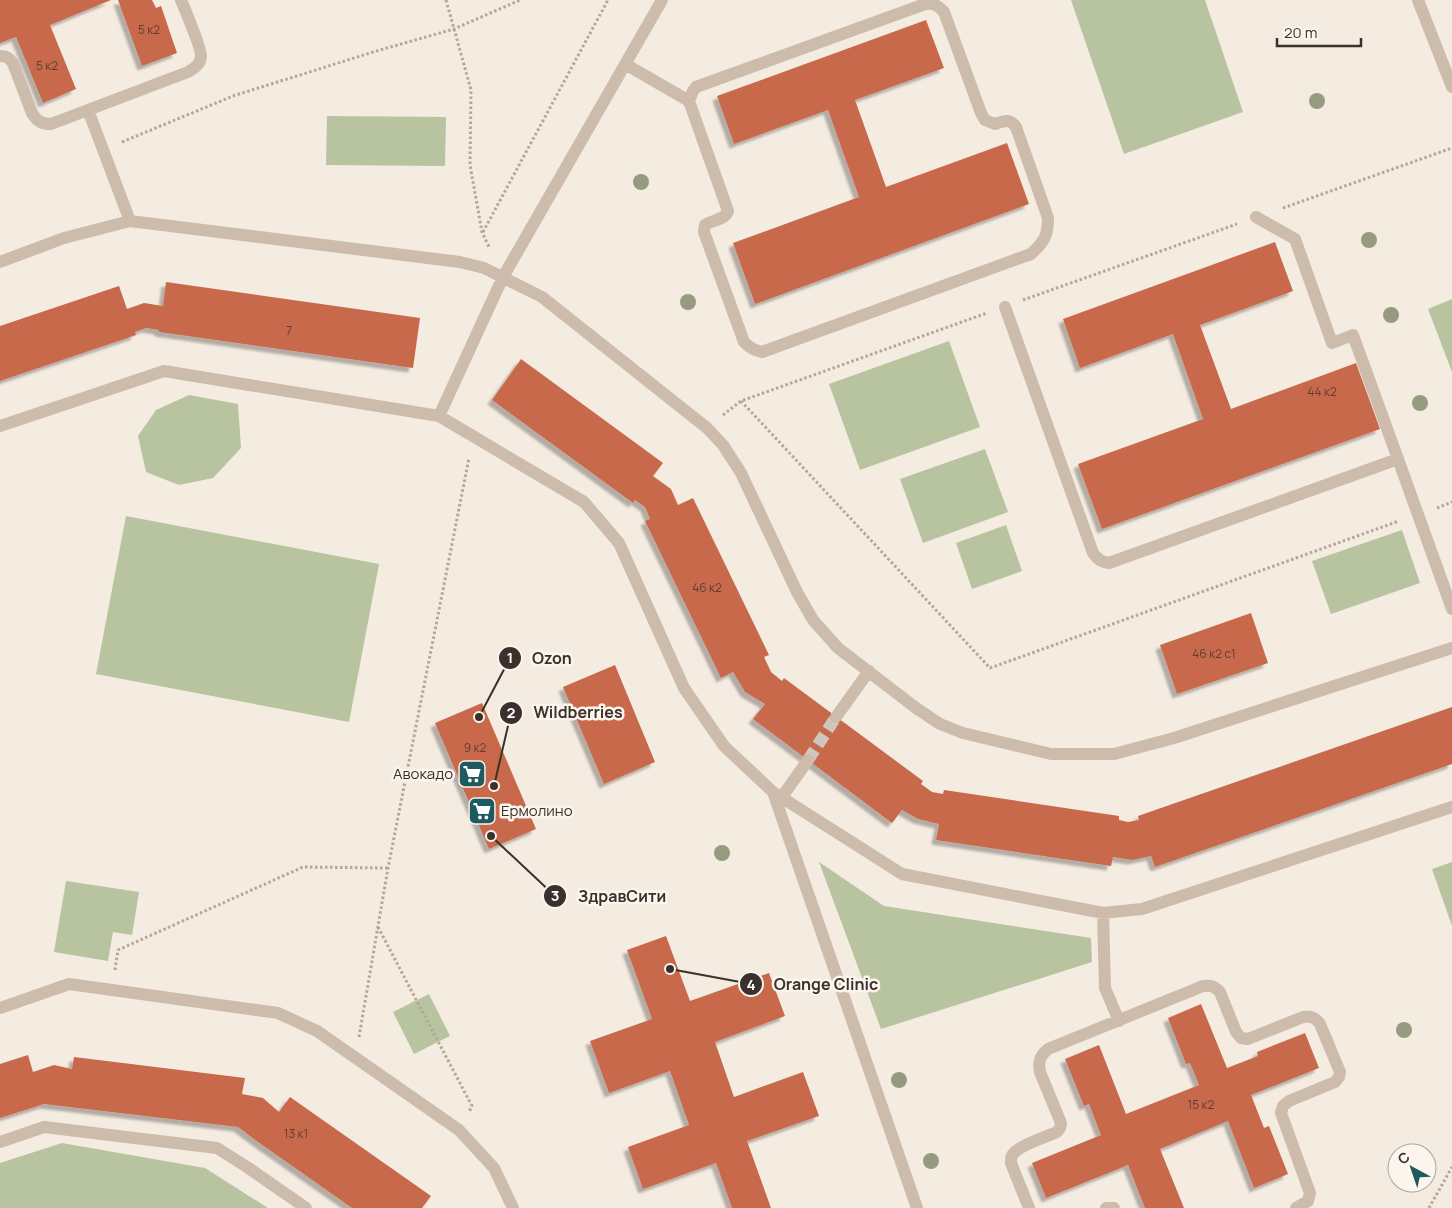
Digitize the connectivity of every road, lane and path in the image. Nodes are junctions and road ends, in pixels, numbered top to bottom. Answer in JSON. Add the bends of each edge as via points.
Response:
{"nodes":[{"id":1,"x":181,"y":0,"type":"edge"},
{"id":2,"x":446,"y":0,"type":"edge"},
{"id":3,"x":520,"y":0,"type":"edge"},
{"id":4,"x":608,"y":0,"type":"edge"},
{"id":5,"x":662,"y":0,"type":"edge"},
{"id":6,"x":1418,"y":0,"type":"edge"},
{"id":7,"x":454,"y":29,"type":"junction"},
{"id":8,"x":0,"y":56,"type":"edge"},
{"id":9,"x":625,"y":64,"type":"junction"},
{"id":10,"x":1452,"y":87,"type":"edge"},
{"id":11,"x":689,"y":101,"type":"junction"},
{"id":12,"x":88,"y":110,"type":"junction"},
{"id":13,"x":1452,"y":148,"type":"edge"},
{"id":14,"x":103,"y":150,"type":"junction"},
{"id":15,"x":1256,"y":217,"type":"junction"},
{"id":16,"x":130,"y":221,"type":"junction"},
{"id":17,"x":0,"y":262,"type":"edge"},
{"id":18,"x":503,"y":277,"type":"junction"},
{"id":19,"x":1005,"y":307,"type":"junction"},
{"id":20,"x":741,"y":401,"type":"junction"},
{"id":21,"x":439,"y":416,"type":"junction"},
{"id":22,"x":0,"y":426,"type":"edge"},
{"id":23,"x":707,"y":428,"type":"junction"},
{"id":24,"x":474,"y":436,"type":"junction"},
{"id":25,"x":1398,"y":459,"type":"junction"},
{"id":26,"x":1452,"y":502,"type":"edge"},
{"id":27,"x":1418,"y":514,"type":"junction"},
{"id":28,"x":1452,"y":609,"type":"edge"},
{"id":29,"x":1452,"y":648,"type":"edge"},
{"id":30,"x":869,"y":671,"type":"junction"},
{"id":31,"x":836,"y":717,"type":"tunnel mouth"},
{"id":32,"x":808,"y":760,"type":"tunnel mouth"},
{"id":33,"x":778,"y":794,"type":"junction"},
{"id":34,"x":1452,"y":807,"type":"edge"},
{"id":35,"x":388,"y":868,"type":"junction"},
{"id":36,"x":1103,"y":913,"type":"junction"},
{"id":37,"x":378,"y":926,"type":"junction"},
{"id":38,"x":112,"y":990,"type":"junction"},
{"id":39,"x":0,"y":1008,"type":"edge"},
{"id":40,"x":1119,"y":1021,"type":"junction"},
{"id":41,"x":355,"y":1057,"type":"junction"},
{"id":42,"x":459,"y":1130,"type":"junction"},
{"id":43,"x":0,"y":1142,"type":"edge"},
{"id":44,"x":1452,"y":1167,"type":"edge"},
{"id":45,"x":306,"y":1208,"type":"edge"},
{"id":46,"x":513,"y":1208,"type":"edge"},
{"id":47,"x":917,"y":1208,"type":"edge"},
{"id":48,"x":1029,"y":1208,"type":"edge"},
{"id":49,"x":1106,"y":1208,"type":"edge"},
{"id":50,"x":1114,"y":1208,"type":"edge"},
{"id":51,"x":1296,"y":1208,"type":"edge"},
{"id":52,"x":1430,"y":1208,"type":"edge"}],
"edges":[{"from":1,"to":12,"type":"lane","via":[[199,48],[201,57],[197,67]]},
{"from":2,"to":7,"type":"path"},
{"from":3,"to":7,"type":"path"},
{"from":4,"to":7,"type":"path","via":[[482,232],[470,165],[471,90]]},
{"from":5,"to":9,"type":"lane"},
{"from":6,"to":10,"type":"lane"},
{"from":7,"to":14,"type":"path","via":[[232,96]]},
{"from":8,"to":12,"type":"lane","via":[[10,58],[32,113],[42,124],[51,124]]},
{"from":9,"to":11,"type":"lane"},
{"from":9,"to":18,"type":"lane"},
{"from":11,"to":11,"type":"lane","via":[[728,211],[724,217],[705,225],[704,232],[749,348],[762,352],[1031,254],[1042,244],[1048,231],[1048,218],[1016,127],[1006,120],[995,124],[985,120],[940,6],[924,4],[696,88]]},
{"from":12,"to":14,"type":"lane"},
{"from":13,"to":15,"type":"path"},
{"from":14,"to":16,"type":"lane"},
{"from":15,"to":19,"type":"path"},
{"from":15,"to":25,"type":"lane","via":[[1295,239],[1332,343],[1353,335]]},
{"from":16,"to":17,"type":"lane","via":[[64,238]]},
{"from":16,"to":18,"type":"lane","via":[[460,262]]},
{"from":18,"to":21,"type":"lane"},
{"from":18,"to":23,"type":"lane","via":[[542,297]]},
{"from":19,"to":20,"type":"path"},
{"from":19,"to":25,"type":"lane","via":[[1094,553],[1102,562],[1109,563]]},
{"from":20,"to":23,"type":"path"},
{"from":20,"to":27,"type":"path","via":[[990,668]]},
{"from":21,"to":22,"type":"lane","via":[[164,371]]},
{"from":21,"to":24,"type":"lane"},
{"from":23,"to":30,"type":"lane","via":[[741,472],[813,620],[838,648]]},
{"from":24,"to":33,"type":"lane","via":[[584,502],[619,543],[684,688],[724,746]]},
{"from":24,"to":35,"type":"path"},
{"from":25,"to":27,"type":"lane"},
{"from":26,"to":27,"type":"path"},
{"from":27,"to":28,"type":"lane"},
{"from":29,"to":30,"type":"lane","via":[[1174,738],[1114,754],[1050,754],[963,733],[940,724]]},
{"from":30,"to":31,"type":"lane"},
{"from":32,"to":33,"type":"lane"},
{"from":33,"to":36,"type":"lane","via":[[902,874]]},
{"from":33,"to":47,"type":"lane"},
{"from":34,"to":36,"type":"lane","via":[[1142,909]]},
{"from":35,"to":37,"type":"path"},
{"from":35,"to":38,"type":"path","via":[[303,867],[118,950]]},
{"from":36,"to":40,"type":"lane","via":[[1106,988]]},
{"from":37,"to":41,"type":"path"},
{"from":37,"to":42,"type":"path","via":[[472,1106]]},
{"from":38,"to":39,"type":"lane","via":[[69,984]]},
{"from":38,"to":41,"type":"lane","via":[[278,1013],[317,1031]]},
{"from":40,"to":48,"type":"lane","via":[[1048,1049],[1041,1055],[1040,1072],[1061,1122],[1057,1132],[1020,1148],[1011,1158]]},
{"from":40,"to":51,"type":"lane","via":[[1210,985],[1220,992],[1241,1038],[1248,1039],[1303,1017],[1316,1018],[1340,1072],[1335,1082],[1283,1106],[1281,1113],[1310,1193],[1308,1201]]},
{"from":41,"to":42,"type":"lane"},
{"from":42,"to":46,"type":"lane","via":[[494,1168]]},
{"from":43,"to":45,"type":"lane","via":[[44,1128],[217,1148]]},
{"from":44,"to":52,"type":"path"},
{"from":49,"to":50,"type":"lane"}]}
